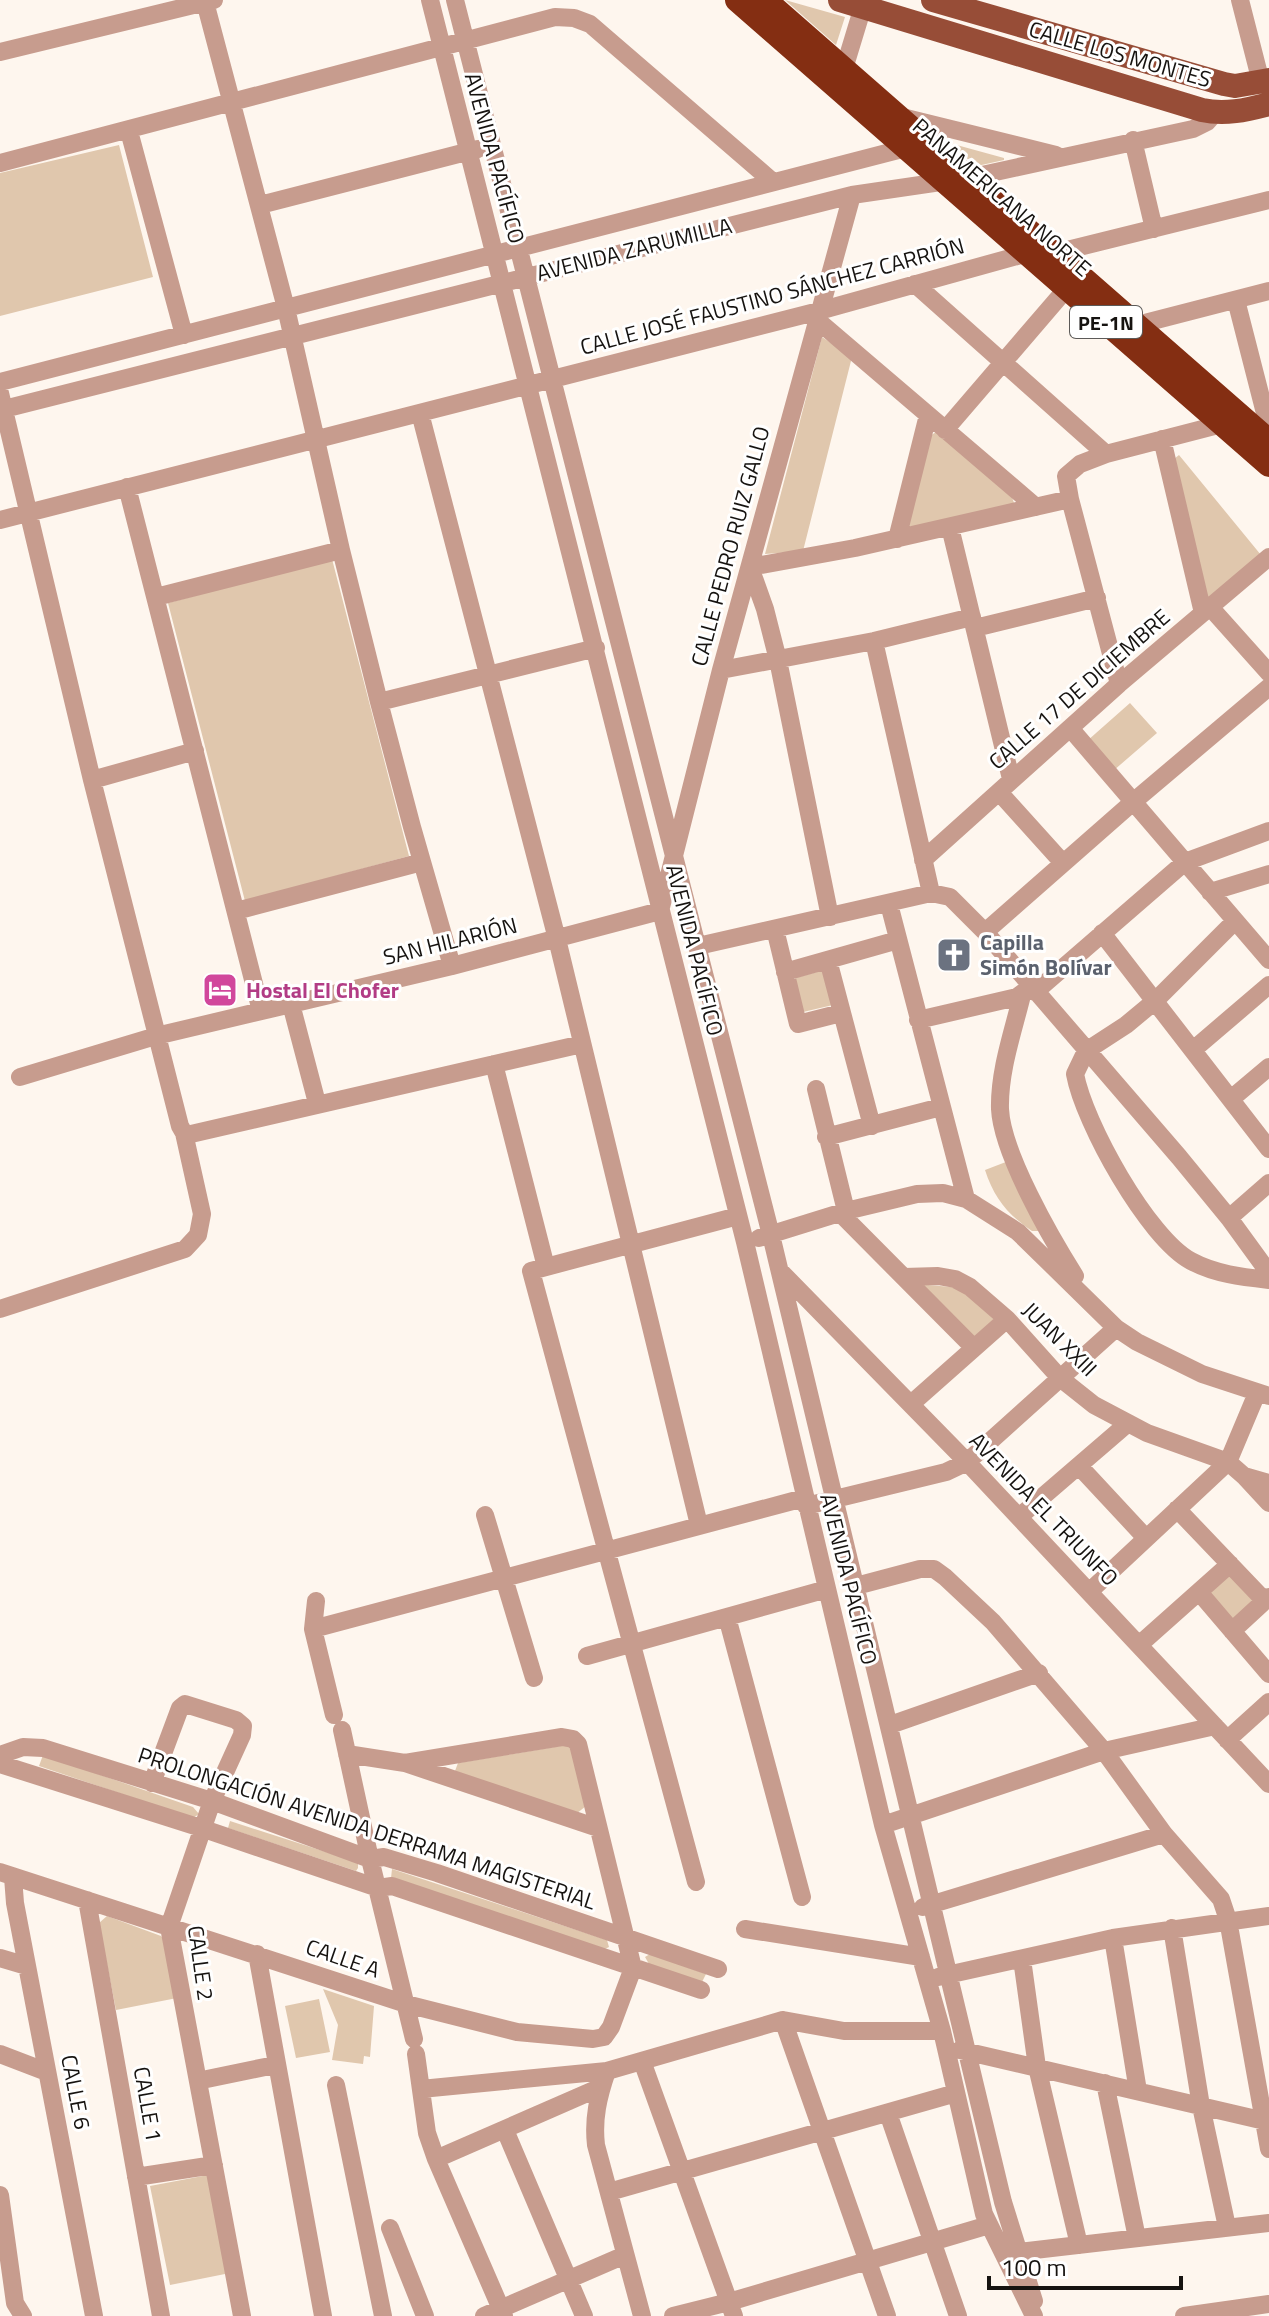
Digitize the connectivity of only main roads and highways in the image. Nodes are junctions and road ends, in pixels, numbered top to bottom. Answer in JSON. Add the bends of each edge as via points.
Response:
{"nodes":[{"id":1,"x":737,"y":0,"type":"edge"},
{"id":2,"x":765,"y":0,"type":"edge"},
{"id":3,"x":933,"y":0,"type":"edge"},
{"id":4,"x":856,"y":2,"type":"edge"},
{"id":5,"x":960,"y":4,"type":"edge"},
{"id":6,"x":1267,"y":97,"type":"edge"},
{"id":7,"x":1266,"y":429,"type":"edge"},
{"id":8,"x":1269,"y":465,"type":"edge"}],
"edges":[{"from":1,"to":8,"type":"highway","name":"PANAMERICANA NORTE","number":"PE-1N"},
{"from":2,"to":7,"type":"highway","name":"PANAMERICANA NORTE","number":"PE-1N","via":[[1137,325]]},
{"from":3,"to":5,"type":"main road","name":"CALLE LOS MONTES"},
{"from":4,"to":6,"type":"main road","name":"AVENIDA ZARUMILLA","via":[[1215,113],[1238,112]]},
{"from":5,"to":6,"type":"main road","name":"CALLE LOS MONTES"}]}
